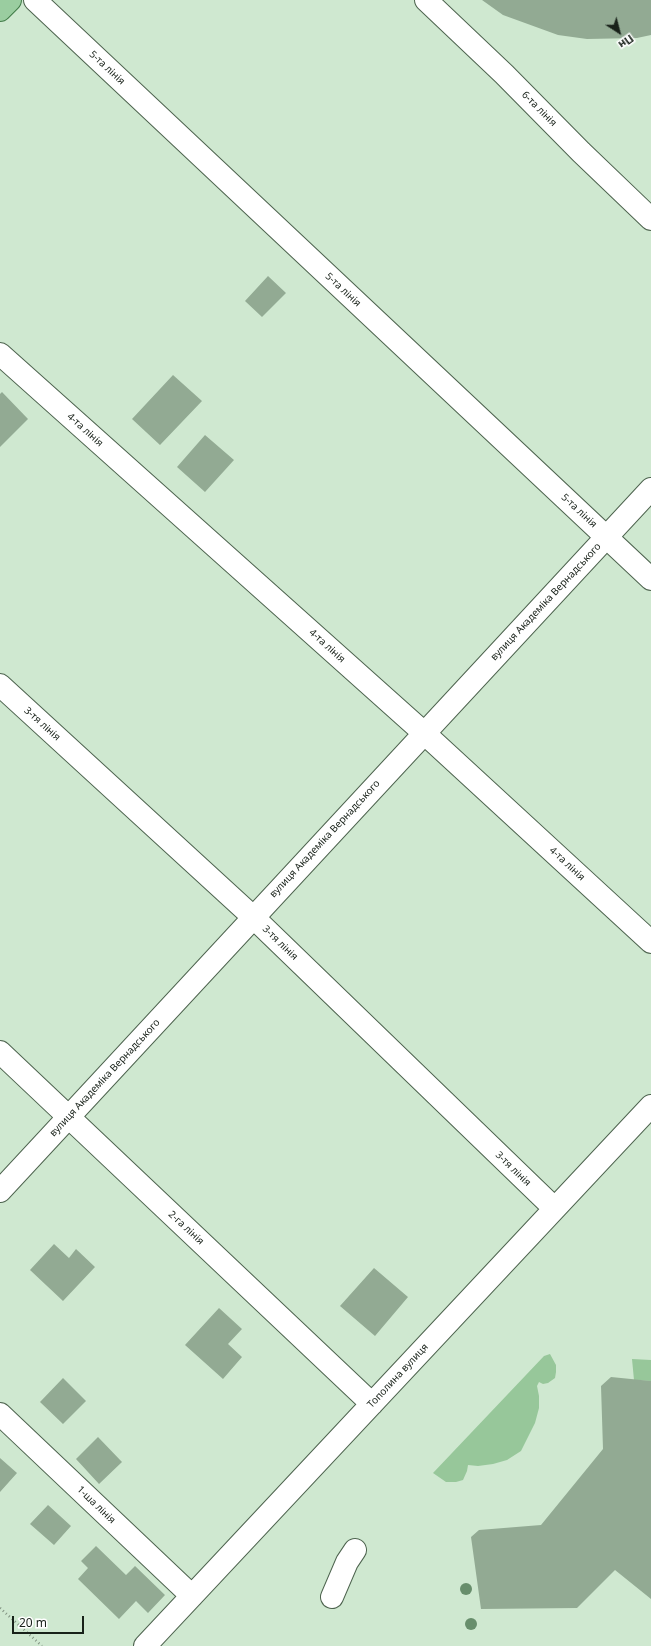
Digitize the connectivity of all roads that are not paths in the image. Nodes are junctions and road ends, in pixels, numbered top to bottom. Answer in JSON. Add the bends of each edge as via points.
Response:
{"nodes":[{"id":1,"x":10,"y":0,"type":"edge"},
{"id":2,"x":35,"y":0,"type":"edge"},
{"id":3,"x":426,"y":0,"type":"edge"},
{"id":4,"x":0,"y":10,"type":"edge"},
{"id":5,"x":651,"y":219,"type":"edge"},
{"id":6,"x":0,"y":354,"type":"edge"},
{"id":7,"x":651,"y":489,"type":"edge"},
{"id":8,"x":606,"y":538,"type":"junction"},
{"id":9,"x":651,"y":579,"type":"edge"},
{"id":10,"x":0,"y":685,"type":"edge"},
{"id":11,"x":424,"y":733,"type":"junction"},
{"id":12,"x":253,"y":917,"type":"junction"},
{"id":13,"x":651,"y":942,"type":"edge"},
{"id":14,"x":0,"y":1052,"type":"edge"},
{"id":15,"x":651,"y":1106,"type":"edge"},
{"id":16,"x":69,"y":1117,"type":"junction"},
{"id":17,"x":0,"y":1191,"type":"edge"},
{"id":18,"x":554,"y":1208,"type":"junction"},
{"id":19,"x":372,"y":1404,"type":"junction"},
{"id":20,"x":0,"y":1414,"type":"edge"},
{"id":21,"x":355,"y":1550,"type":"dead end"},
{"id":22,"x":192,"y":1596,"type":"junction"},
{"id":23,"x":332,"y":1597,"type":"dead end"},
{"id":24,"x":145,"y":1646,"type":"edge"}],
"edges":[{"from":1,"to":4,"type":"main road"},
{"from":2,"to":8,"type":"street","name":"5-та лінія"},
{"from":3,"to":5,"type":"street","name":"6-та лінія"},
{"from":6,"to":11,"type":"street","name":"4-та лінія"},
{"from":7,"to":8,"type":"street","name":"вулиця Академіка Вернадського"},
{"from":8,"to":9,"type":"street","name":"5-та лінія"},
{"from":8,"to":11,"type":"street","name":"вулиця Академіка Вернадського"},
{"from":10,"to":12,"type":"street","name":"3-тя лінія"},
{"from":11,"to":12,"type":"street","name":"вулиця Академіка Вернадського"},
{"from":11,"to":13,"type":"street","name":"4-та лінія"},
{"from":12,"to":16,"type":"street","name":"вулиця Академіка Вернадського"},
{"from":12,"to":18,"type":"street","name":"3-тя лінія"},
{"from":14,"to":16,"type":"street","name":"2-га лінія"},
{"from":15,"to":18,"type":"street","name":"Тополина вулиця"},
{"from":16,"to":17,"type":"street","name":"вулиця Академіка Вернадського"},
{"from":16,"to":19,"type":"street","name":"2-га лінія"},
{"from":18,"to":19,"type":"street","name":"Тополина вулиця"},
{"from":19,"to":22,"type":"street","name":"Тополина вулиця"},
{"from":20,"to":22,"type":"street","name":"1-ша лінія"},
{"from":21,"to":23,"type":"street"},
{"from":22,"to":24,"type":"street","name":"Тополина вулиця"}]}
